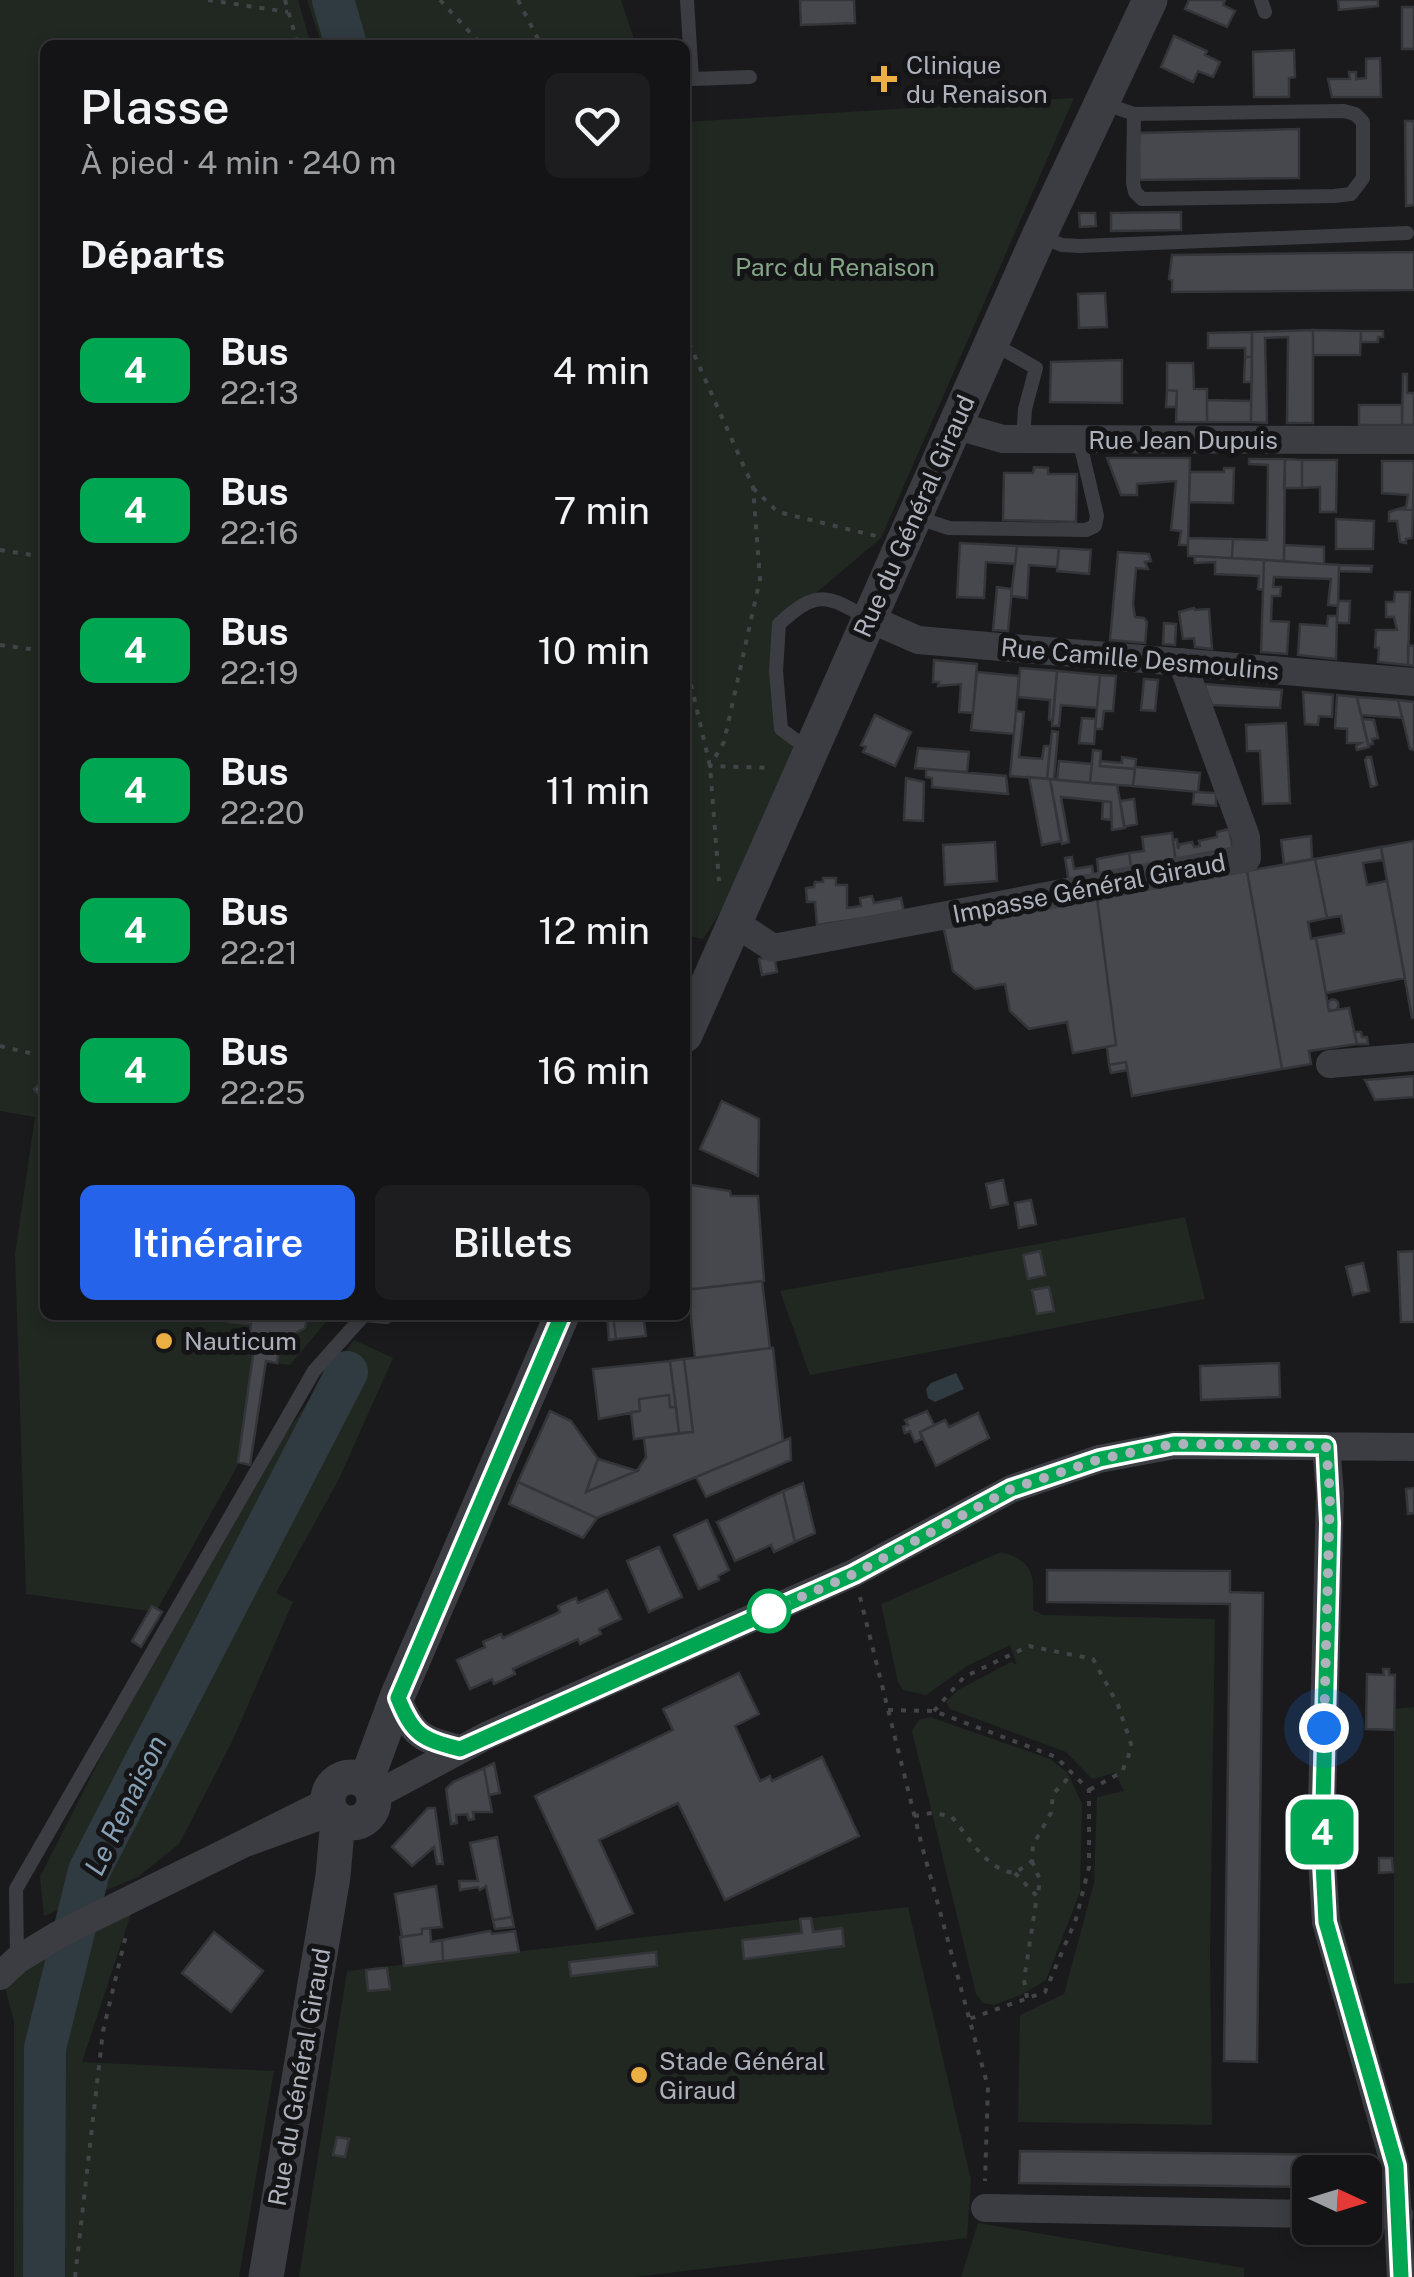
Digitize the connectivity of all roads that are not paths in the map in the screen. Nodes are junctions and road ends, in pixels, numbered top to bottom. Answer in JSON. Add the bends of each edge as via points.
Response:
{"nodes":[{"id":1,"x":686,"y":0,"type":"edge"},
{"id":2,"x":1150,"y":0,"type":"edge"},
{"id":3,"x":689,"y":40,"type":"edge"},
{"id":4,"x":690,"y":53,"type":"edge"},
{"id":5,"x":750,"y":77,"type":"dead end"},
{"id":6,"x":1118,"y":108,"type":"junction"},
{"id":7,"x":1407,"y":233,"type":"dead end"},
{"id":8,"x":1038,"y":236,"type":"junction"},
{"id":9,"x":991,"y":342,"type":"junction"},
{"id":10,"x":954,"y":425,"type":"junction"},
{"id":11,"x":1023,"y":439,"type":"junction"},
{"id":12,"x":1079,"y":439,"type":"junction"},
{"id":13,"x":1414,"y":440,"type":"edge"},
{"id":14,"x":902,"y":528,"type":"junction"},
{"id":15,"x":870,"y":619,"type":"junction"},
{"id":16,"x":1182,"y":662,"type":"junction"},
{"id":17,"x":1414,"y":682,"type":"edge"},
{"id":18,"x":811,"y":751,"type":"junction"},
{"id":19,"x":735,"y":923,"type":"junction"},
{"id":20,"x":690,"y":1024,"type":"edge"},
{"id":21,"x":1414,"y":1057,"type":"edge"},
{"id":22,"x":1330,"y":1064,"type":"dead end"},
{"id":23,"x":360,"y":1320,"type":"edge"},
{"id":24,"x":560,"y":1320,"type":"edge"},
{"id":25,"x":1326,"y":1446,"type":"junction"},
{"id":26,"x":1414,"y":1447,"type":"edge"},
{"id":27,"x":398,"y":1698,"type":"junction"},
{"id":28,"x":460,"y":1749,"type":"junction"},
{"id":29,"x":351,"y":1800,"type":"junction"},
{"id":30,"x":8,"y":1968,"type":"edge"},
{"id":31,"x":985,"y":2208,"type":"road end"},
{"id":32,"x":1292,"y":2214,"type":"edge"},
{"id":33,"x":1382,"y":2216,"type":"edge"},
{"id":34,"x":1399,"y":2216,"type":"junction"},
{"id":35,"x":266,"y":2277,"type":"edge"},
{"id":36,"x":1401,"y":2277,"type":"edge"}],
"edges":[{"from":1,"to":3,"type":"lane"},
{"from":2,"to":6,"type":"street","name":"Rue du Général Giraud"},
{"from":4,"to":5,"type":"lane","via":[[692,80]]},
{"from":6,"to":6,"type":"lane","via":[[1135,192],[1142,198],[1334,196],[1351,194],[1363,178],[1363,122],[1355,114]]},
{"from":6,"to":8,"type":"street","name":"Rue du Général Giraud"},
{"from":7,"to":8,"type":"lane","via":[[1080,246]]},
{"from":8,"to":9,"type":"street","name":"Rue du Général Giraud"},
{"from":9,"to":10,"type":"street","name":"Rue du Général Giraud"},
{"from":9,"to":11,"type":"lane","via":[[1036,368]]},
{"from":10,"to":11,"type":"street","name":"Rue Jean Dupuis","via":[[989,438]]},
{"from":10,"to":14,"type":"street","name":"Rue du Général Giraud"},
{"from":11,"to":12,"type":"street","name":"Rue Jean Dupuis"},
{"from":12,"to":13,"type":"street","name":"Rue Jean Dupuis"},
{"from":12,"to":14,"type":"lane","via":[[1095,526]]},
{"from":14,"to":15,"type":"street","name":"Rue du Général Giraud"},
{"from":15,"to":16,"type":"street","name":"Rue Camille Desmoulins","via":[[918,640]]},
{"from":15,"to":18,"type":"street","name":"Rue du Général Giraud"},
{"from":15,"to":18,"type":"lane","via":[[832,598],[800,604],[778,624],[781,729]]},
{"from":16,"to":17,"type":"street","name":"Rue Camille Desmoulins"},
{"from":16,"to":19,"type":"street","name":"Impasse Général Giraud","via":[[1246,837],[1247,858],[773,948]]},
{"from":18,"to":19,"type":"street","name":"Rue du Général Giraud"},
{"from":19,"to":20,"type":"street","name":"Rue du Général Giraud"},
{"from":21,"to":22,"type":"street"},
{"from":23,"to":30,"type":"lane","via":[[314,1371],[16,1889]]},
{"from":24,"to":27,"type":"street","name":"Rue du Général Giraud"},
{"from":25,"to":26,"type":"street"},
{"from":25,"to":28,"type":"street","via":[[1174,1444],[1100,1459],[1011,1489],[854,1574]]},
{"from":25,"to":34,"type":"street","via":[[1326,1922],[1396,2166]]},
{"from":27,"to":28,"type":"street","via":[[408,1724],[424,1739]]},
{"from":27,"to":29,"type":"street","name":"Rue du Général Giraud"},
{"from":28,"to":29,"type":"street"},
{"from":29,"to":30,"type":"street","via":[[245,1843],[58,1935]]},
{"from":29,"to":35,"type":"street","name":"Rue du Général Giraud"},
{"from":31,"to":32,"type":"street"},
{"from":33,"to":34,"type":"street"},
{"from":34,"to":36,"type":"street"}]}
